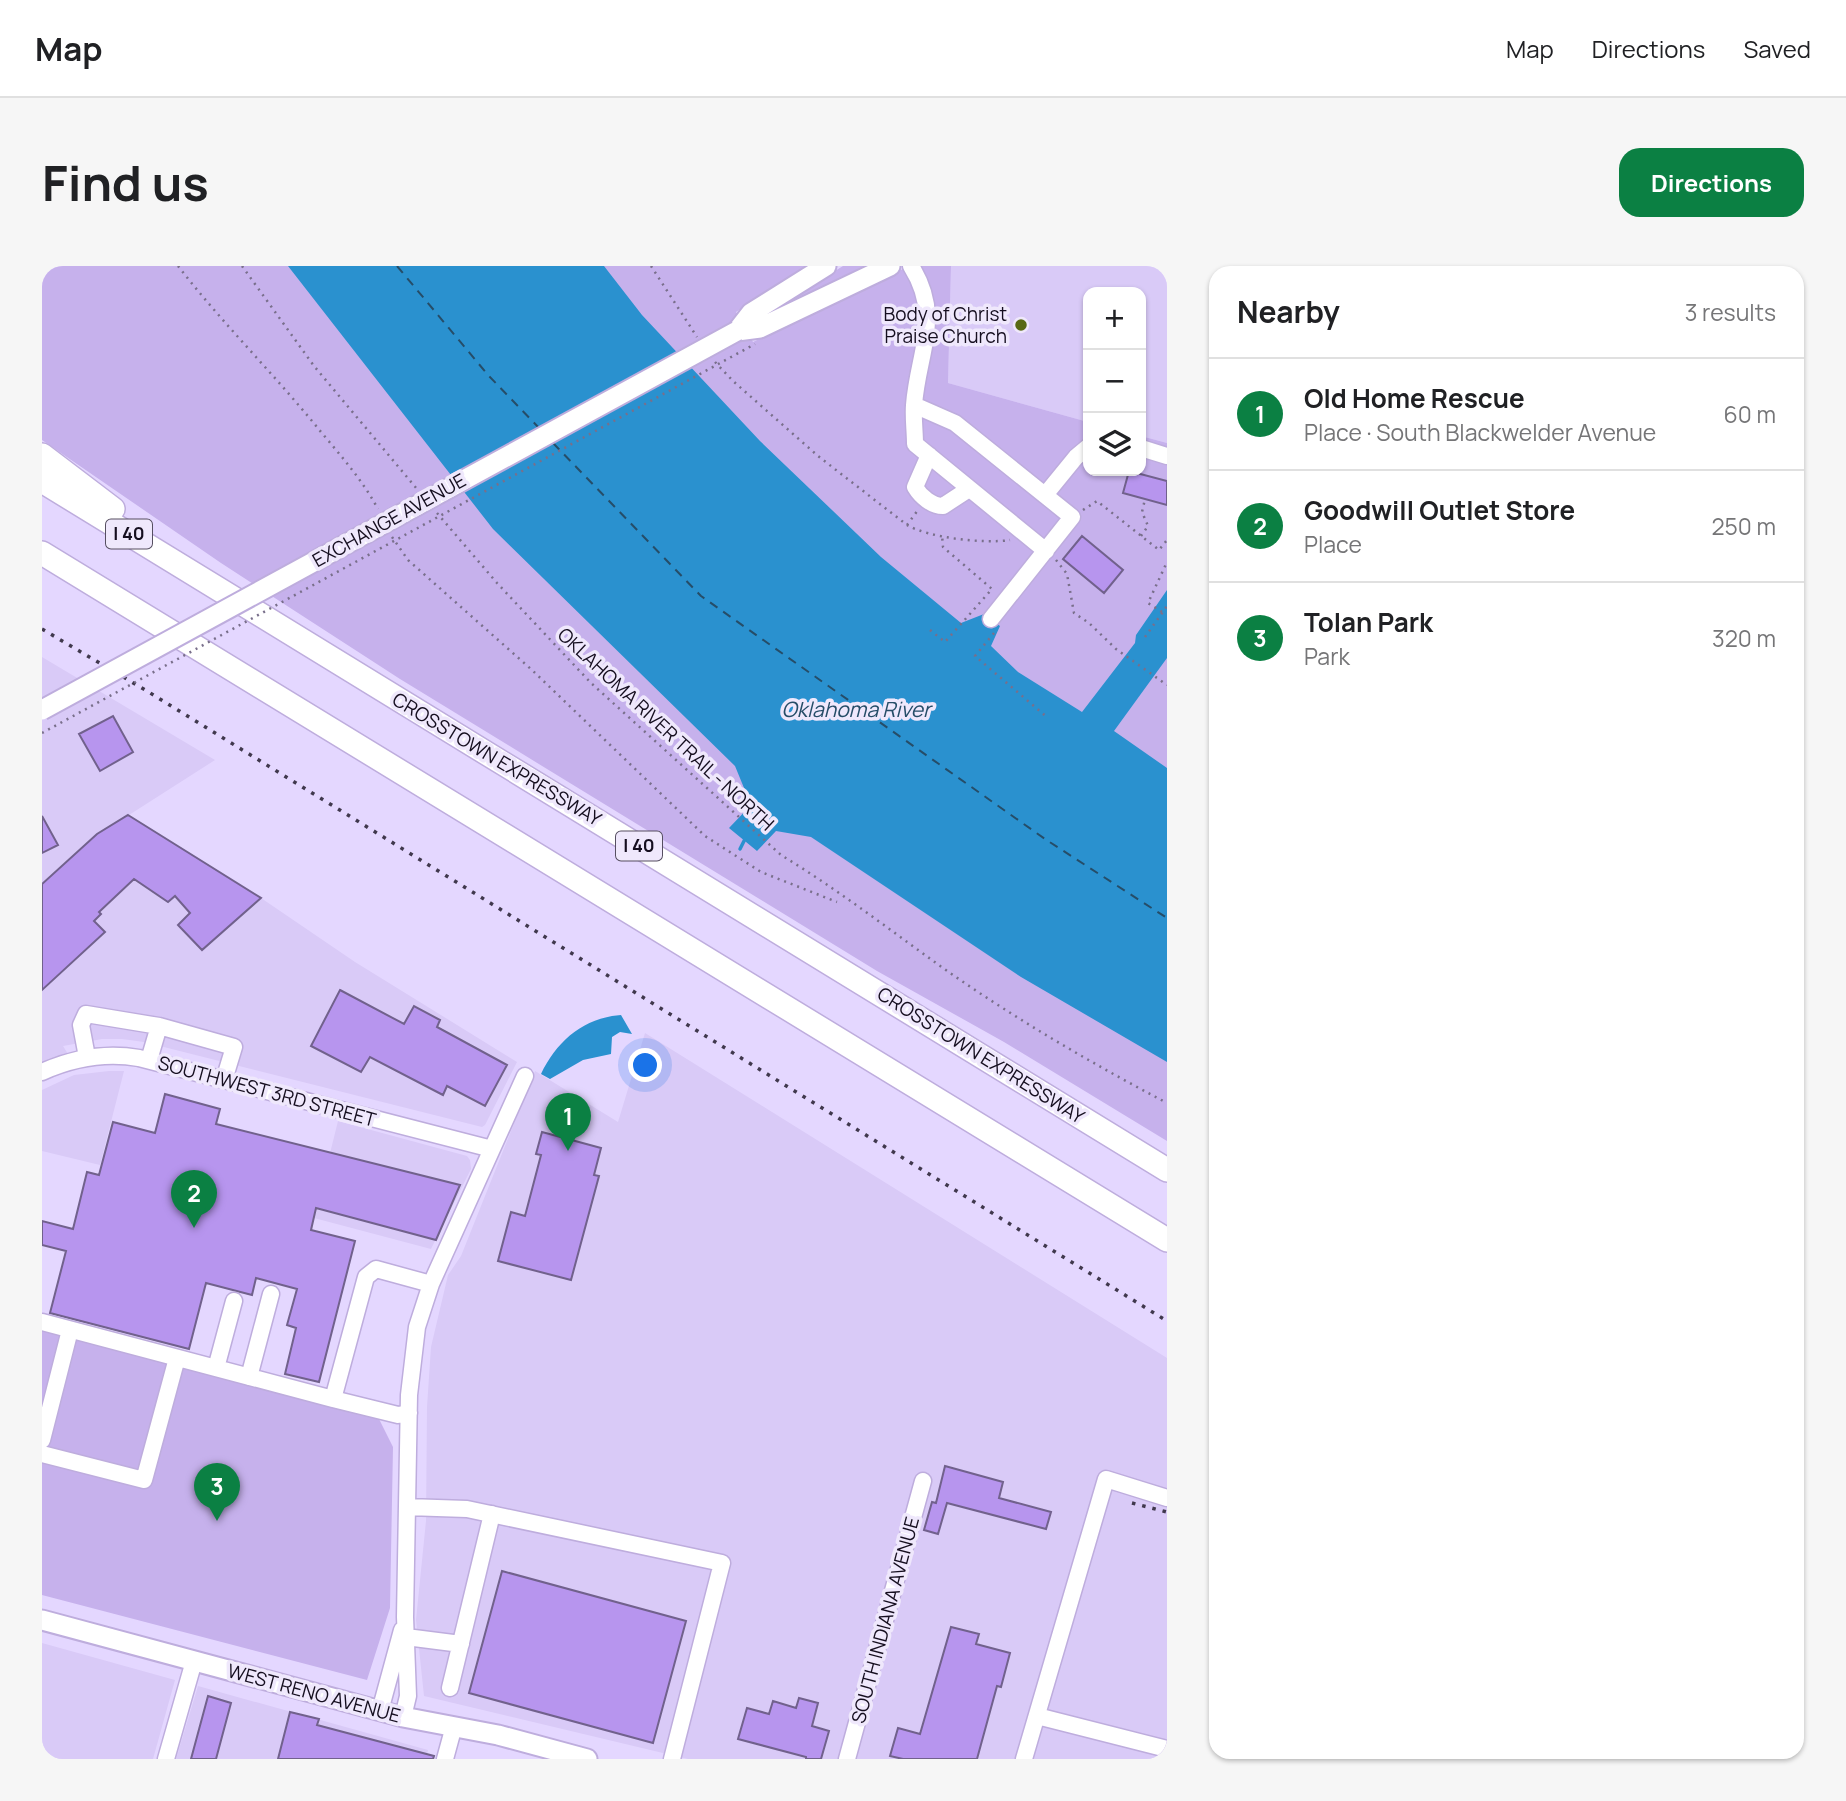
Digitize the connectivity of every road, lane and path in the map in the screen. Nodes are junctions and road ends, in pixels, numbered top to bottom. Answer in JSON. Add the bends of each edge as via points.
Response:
{"nodes":[{"id":1,"x":178,"y":266,"type":"edge"},
{"id":2,"x":242,"y":266,"type":"edge"},
{"id":3,"x":651,"y":266,"type":"edge"},
{"id":4,"x":826,"y":266,"type":"edge"},
{"id":5,"x":911,"y":266,"type":"edge"},
{"id":6,"x":881,"y":268,"type":"edge"},
{"id":7,"x":737,"y":331,"type":"junction"},
{"id":8,"x":701,"y":342,"type":"dead end"},
{"id":9,"x":755,"y":344,"type":"dead end"},
{"id":10,"x":715,"y":361,"type":"dead end"},
{"id":11,"x":914,"y":405,"type":"junction"},
{"id":12,"x":1146,"y":450,"type":"edge"},
{"id":13,"x":1083,"y":451,"type":"edge"},
{"id":14,"x":42,"y":455,"type":"edge"},
{"id":15,"x":929,"y":455,"type":"junction"},
{"id":16,"x":1167,"y":456,"type":"edge"},
{"id":17,"x":42,"y":481,"type":"edge"},
{"id":18,"x":969,"y":489,"type":"junction"},
{"id":19,"x":422,"y":494,"type":"dead end"},
{"id":20,"x":1045,"y":495,"type":"junction"},
{"id":21,"x":1145,"y":499,"type":"dead end"},
{"id":22,"x":435,"y":511,"type":"dead end"},
{"id":23,"x":380,"y":514,"type":"dead end"},
{"id":24,"x":1072,"y":517,"type":"junction"},
{"id":25,"x":1021,"y":533,"type":"junction"},
{"id":26,"x":942,"y":535,"type":"junction"},
{"id":27,"x":392,"y":536,"type":"dead end"},
{"id":28,"x":1141,"y":536,"type":"junction"},
{"id":29,"x":1167,"y":540,"type":"edge"},
{"id":30,"x":1046,"y":551,"type":"junction"},
{"id":31,"x":42,"y":553,"type":"edge"},
{"id":32,"x":1167,"y":562,"type":"edge"},
{"id":33,"x":215,"y":588,"type":"junction"},
{"id":34,"x":1167,"y":606,"type":"edge"},
{"id":35,"x":1162,"y":612,"type":"junction"},
{"id":36,"x":995,"y":622,"type":"joint"},
{"id":37,"x":930,"y":630,"type":"dead end"},
{"id":38,"x":1144,"y":636,"type":"dead end"},
{"id":39,"x":1165,"y":684,"type":"edge"},
{"id":40,"x":42,"y":710,"type":"edge"},
{"id":41,"x":1048,"y":718,"type":"dead end"},
{"id":42,"x":42,"y":733,"type":"edge"},
{"id":43,"x":837,"y":902,"type":"dead end"},
{"id":44,"x":159,"y":1026,"type":"junction"},
{"id":45,"x":87,"y":1057,"type":"junction"},
{"id":46,"x":149,"y":1060,"type":"junction"},
{"id":47,"x":42,"y":1072,"type":"edge"},
{"id":48,"x":525,"y":1076,"type":"dead end"},
{"id":49,"x":224,"y":1080,"type":"junction"},
{"id":50,"x":1167,"y":1103,"type":"edge"},
{"id":51,"x":492,"y":1149,"type":"junction"},
{"id":52,"x":1167,"y":1170,"type":"edge"},
{"id":53,"x":1167,"y":1240,"type":"edge"},
{"id":54,"x":431,"y":1284,"type":"junction"},
{"id":55,"x":271,"y":1294,"type":"dead end"},
{"id":56,"x":234,"y":1301,"type":"dead end"},
{"id":57,"x":42,"y":1322,"type":"edge"},
{"id":58,"x":69,"y":1330,"type":"junction"},
{"id":59,"x":177,"y":1358,"type":"junction"},
{"id":60,"x":216,"y":1368,"type":"junction"},
{"id":61,"x":249,"y":1377,"type":"junction"},
{"id":62,"x":333,"y":1398,"type":"junction"},
{"id":63,"x":409,"y":1413,"type":"junction"},
{"id":64,"x":42,"y":1440,"type":"edge"},
{"id":65,"x":42,"y":1454,"type":"edge"},
{"id":66,"x":923,"y":1481,"type":"dead end"},
{"id":67,"x":1167,"y":1498,"type":"edge"},
{"id":68,"x":407,"y":1507,"type":"junction"},
{"id":69,"x":492,"y":1514,"type":"junction"},
{"id":70,"x":405,"y":1618,"type":"junction"},
{"id":71,"x":42,"y":1620,"type":"edge"},
{"id":72,"x":406,"y":1637,"type":"junction"},
{"id":73,"x":461,"y":1644,"type":"junction"},
{"id":74,"x":194,"y":1661,"type":"junction"},
{"id":75,"x":450,"y":1688,"type":"dead end"},
{"id":76,"x":380,"y":1711,"type":"junction"},
{"id":77,"x":1037,"y":1716,"type":"junction"},
{"id":78,"x":403,"y":1717,"type":"junction"},
{"id":79,"x":454,"y":1726,"type":"junction"},
{"id":80,"x":1167,"y":1749,"type":"edge"},
{"id":81,"x":166,"y":1759,"type":"edge"},
{"id":82,"x":445,"y":1759,"type":"edge"},
{"id":83,"x":587,"y":1759,"type":"edge"},
{"id":84,"x":672,"y":1759,"type":"edge"},
{"id":85,"x":847,"y":1759,"type":"edge"},
{"id":86,"x":1024,"y":1759,"type":"edge"}],
"edges":[{"from":1,"to":23,"type":"path","via":[[283,384],[355,473]]},
{"from":2,"to":19,"type":"path","via":[[314,366]]},
{"from":3,"to":8,"type":"path"},
{"from":4,"to":7,"type":"main road","name":"EXCHANGE AVENUE","via":[[751,313]]},
{"from":5,"to":11,"type":"street","via":[[925,292],[928,312]]},
{"from":6,"to":7,"type":"main road","name":"EXCHANGE AVENUE","via":[[760,328]]},
{"from":7,"to":40,"type":"main road","name":"EXCHANGE AVENUE","bridge":true},
{"from":9,"to":42,"type":"path","bridge":true},
{"from":10,"to":26,"type":"path","via":[[765,410],[874,500],[914,528]]},
{"from":11,"to":15,"type":"street","via":[[915,444]]},
{"from":11,"to":20,"type":"street","via":[[955,423]]},
{"from":12,"to":16,"type":"street"},
{"from":13,"to":20,"type":"street"},
{"from":14,"to":33,"type":"highway"},
{"from":15,"to":18,"type":"street"},
{"from":15,"to":18,"type":"street","via":[[915,487],[933,505],[943,506]]},
{"from":17,"to":33,"type":"highway","name":"CROSSTOWN EXPRESSWAY","number":"I 40"},
{"from":18,"to":25,"type":"street"},
{"from":20,"to":24,"type":"street"},
{"from":21,"to":28,"type":"path","via":[[1142,512],[1148,526]]},
{"from":22,"to":50,"type":"path","name":"OKLAHOMA RIVER TRAIL - NORTH","via":[[625,716],[781,855],[979,991]]},
{"from":24,"to":28,"type":"path","via":[[1097,501]]},
{"from":24,"to":30,"type":"street"},
{"from":25,"to":26,"type":"path","via":[[1008,541]]},
{"from":25,"to":30,"type":"street"},
{"from":26,"to":37,"type":"path","via":[[943,547],[992,589],[945,642]]},
{"from":27,"to":43,"type":"path","via":[[408,561],[532,670],[705,836],[761,873]]},
{"from":28,"to":29,"type":"path","via":[[1159,550]]},
{"from":30,"to":36,"type":"street"},
{"from":30,"to":39,"type":"path","via":[[1067,574],[1074,613]]},
{"from":31,"to":53,"type":"highway"},
{"from":32,"to":35,"type":"path","via":[[1149,603]]},
{"from":33,"to":52,"type":"highway","name":"CROSSTOWN EXPRESSWAY","number":"I 40"},
{"from":34,"to":35,"type":"path"},
{"from":35,"to":38,"type":"path"},
{"from":36,"to":41,"type":"path","via":[[975,656]]},
{"from":44,"to":45,"type":"street","via":[[86,1014],[81,1025]]},
{"from":44,"to":46,"type":"street"},
{"from":44,"to":49,"type":"street","via":[[234,1047]]},
{"from":45,"to":46,"type":"street","name":"SOUTHWEST 3RD STREET"},
{"from":45,"to":47,"type":"street","name":"SOUTHWEST 3RD STREET"},
{"from":46,"to":49,"type":"street","name":"SOUTHWEST 3RD STREET"},
{"from":48,"to":51,"type":"street"},
{"from":49,"to":51,"type":"street","name":"SOUTHWEST 3RD STREET"},
{"from":51,"to":54,"type":"street"},
{"from":54,"to":62,"type":"street","via":[[376,1269],[366,1277]]},
{"from":54,"to":63,"type":"street","via":[[413,1347]]},
{"from":55,"to":61,"type":"street"},
{"from":56,"to":60,"type":"street"},
{"from":57,"to":58,"type":"street"},
{"from":58,"to":59,"type":"street"},
{"from":58,"to":64,"type":"street"},
{"from":59,"to":60,"type":"street"},
{"from":59,"to":65,"type":"street","via":[[144,1480]]},
{"from":60,"to":61,"type":"street"},
{"from":61,"to":62,"type":"street"},
{"from":62,"to":63,"type":"street","via":[[398,1415]]},
{"from":63,"to":68,"type":"street"},
{"from":66,"to":85,"type":"street","name":"SOUTH INDIANA AVENUE"},
{"from":67,"to":77,"type":"street","via":[[1106,1479]]},
{"from":68,"to":69,"type":"street"},
{"from":68,"to":70,"type":"street"},
{"from":69,"to":73,"type":"street"},
{"from":69,"to":84,"type":"street","via":[[722,1563]]},
{"from":70,"to":72,"type":"street"},
{"from":70,"to":76,"type":"street"},
{"from":71,"to":74,"type":"main road","name":"WEST RENO AVENUE"},
{"from":72,"to":73,"type":"street"},
{"from":72,"to":78,"type":"street","via":[[408,1696]]},
{"from":73,"to":75,"type":"street"},
{"from":74,"to":76,"type":"main road","name":"WEST RENO AVENUE"},
{"from":74,"to":81,"type":"street"},
{"from":76,"to":78,"type":"main road","name":"WEST RENO AVENUE"},
{"from":77,"to":80,"type":"street"},
{"from":77,"to":86,"type":"street"},
{"from":78,"to":79,"type":"main road","name":"WEST RENO AVENUE"},
{"from":79,"to":82,"type":"street"},
{"from":79,"to":83,"type":"main road","name":"WEST RENO AVENUE"}]}
